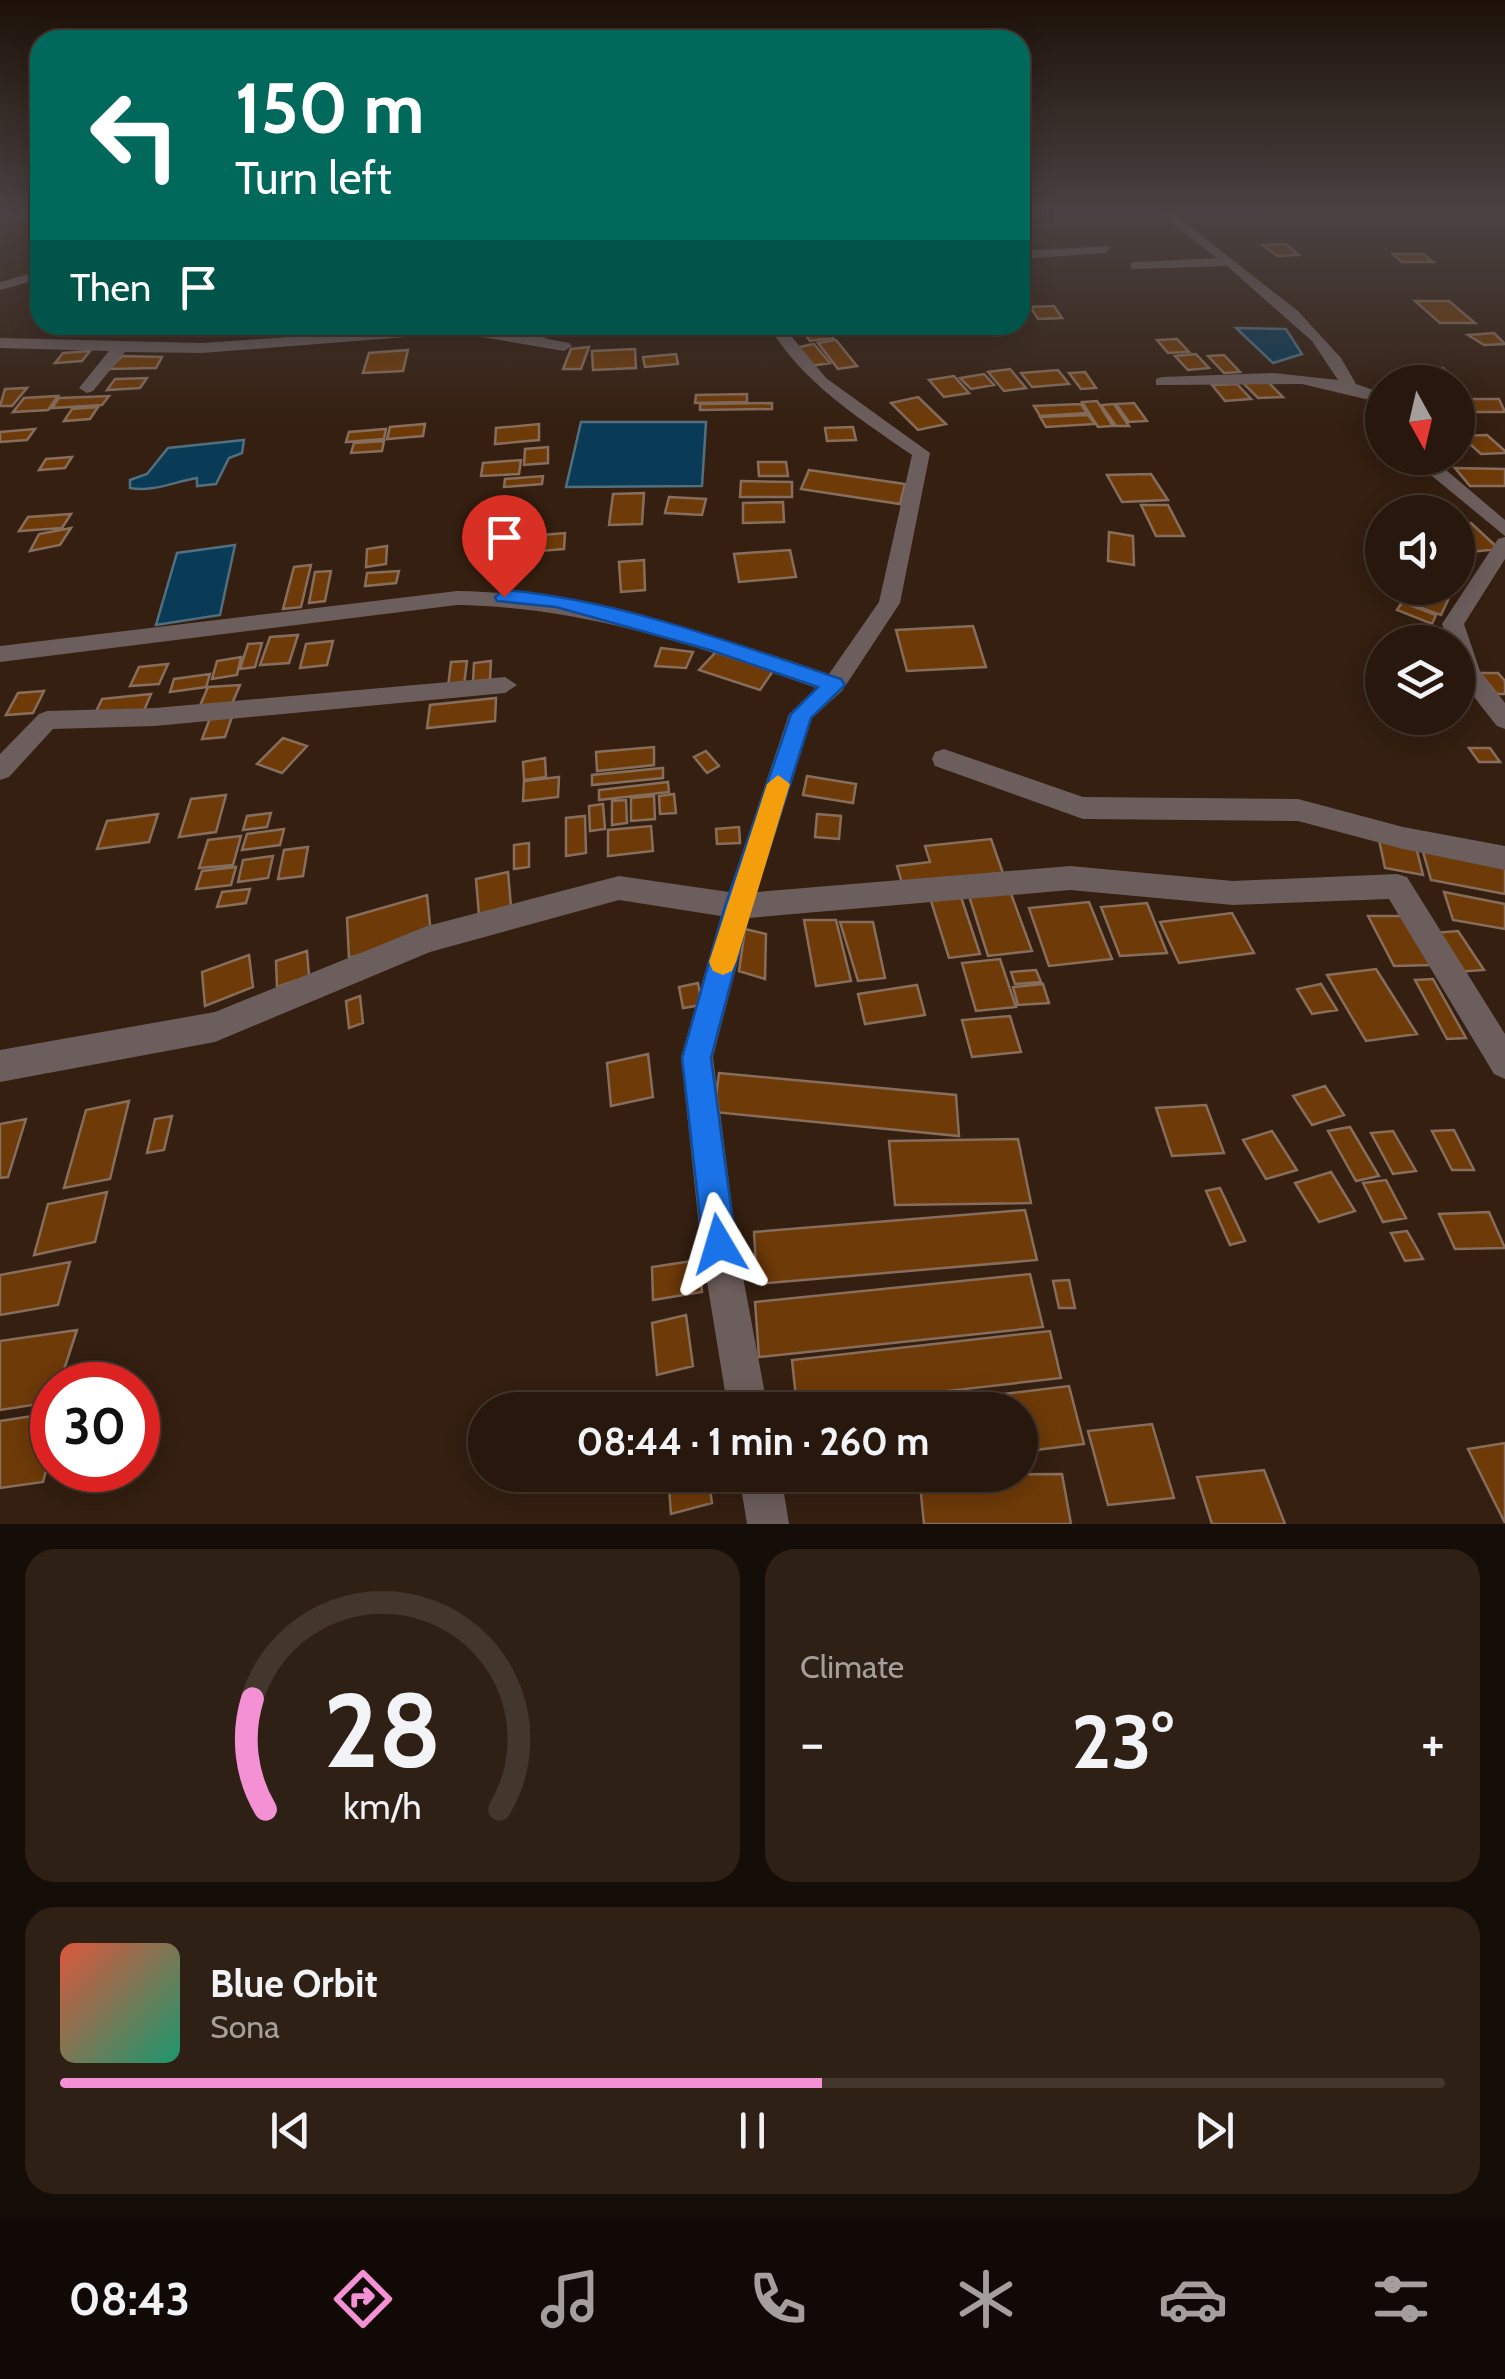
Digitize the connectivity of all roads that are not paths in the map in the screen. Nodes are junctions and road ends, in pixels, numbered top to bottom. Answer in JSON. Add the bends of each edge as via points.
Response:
{"nodes":[{"id":1,"x":1251,"y":283,"type":"edge"},
{"id":2,"x":377,"y":335,"type":"edge"},
{"id":3,"x":497,"y":335,"type":"edge"},
{"id":4,"x":536,"y":335,"type":"edge"},
{"id":5,"x":780,"y":335,"type":"edge"},
{"id":6,"x":516,"y":338,"type":"junction"},
{"id":7,"x":0,"y":343,"type":"edge"},
{"id":8,"x":564,"y":346,"type":"dead end"},
{"id":9,"x":120,"y":347,"type":"junction"},
{"id":10,"x":1162,"y":382,"type":"dead end"},
{"id":11,"x":1348,"y":383,"type":"junction"},
{"id":12,"x":87,"y":388,"type":"dead end"},
{"id":13,"x":1365,"y":390,"type":"edge"},
{"id":14,"x":1441,"y":475,"type":"edge"},
{"id":15,"x":1505,"y":530,"type":"edge"},
{"id":16,"x":1505,"y":542,"type":"edge"},
{"id":17,"x":0,"y":654,"type":"edge"},
{"id":18,"x":506,"y":685,"type":"dead end"},
{"id":19,"x":834,"y":685,"type":"junction"},
{"id":20,"x":1505,"y":720,"type":"edge"},
{"id":21,"x":944,"y":759,"type":"dead end"},
{"id":22,"x":0,"y":770,"type":"edge"},
{"id":23,"x":1505,"y":858,"type":"edge"},
{"id":24,"x":738,"y":906,"type":"junction"},
{"id":25,"x":1505,"y":1064,"type":"edge"},
{"id":26,"x":0,"y":1066,"type":"edge"},
{"id":27,"x":745,"y":1392,"type":"edge"},
{"id":28,"x":763,"y":1492,"type":"edge"},
{"id":29,"x":768,"y":1524,"type":"edge"}],
"edges":[{"from":1,"to":11,"type":"street","via":[[1340,362]]},
{"from":2,"to":9,"type":"street"},
{"from":3,"to":6,"type":"street"},
{"from":4,"to":6,"type":"street"},
{"from":5,"to":19,"type":"street","via":[[820,381],[922,452],[888,603]]},
{"from":6,"to":8,"type":"street"},
{"from":7,"to":9,"type":"street"},
{"from":9,"to":12,"type":"street"},
{"from":10,"to":11,"type":"street"},
{"from":11,"to":13,"type":"street"},
{"from":14,"to":15,"type":"street"},
{"from":16,"to":20,"type":"street","via":[[1453,624],[1470,674]]},
{"from":17,"to":19,"type":"street","via":[[504,597],[556,601]]},
{"from":18,"to":22,"type":"street","via":[[155,717],[47,720]]},
{"from":19,"to":24,"type":"street","via":[[802,714]]},
{"from":21,"to":23,"type":"street","via":[[1083,808],[1298,810]]},
{"from":24,"to":25,"type":"street","via":[[1070,878],[1233,894],[1397,886]]},
{"from":24,"to":26,"type":"street","via":[[619,888],[427,939],[216,1027]]},
{"from":24,"to":27,"type":"street","via":[[697,1058]]},
{"from":28,"to":29,"type":"street"}]}
